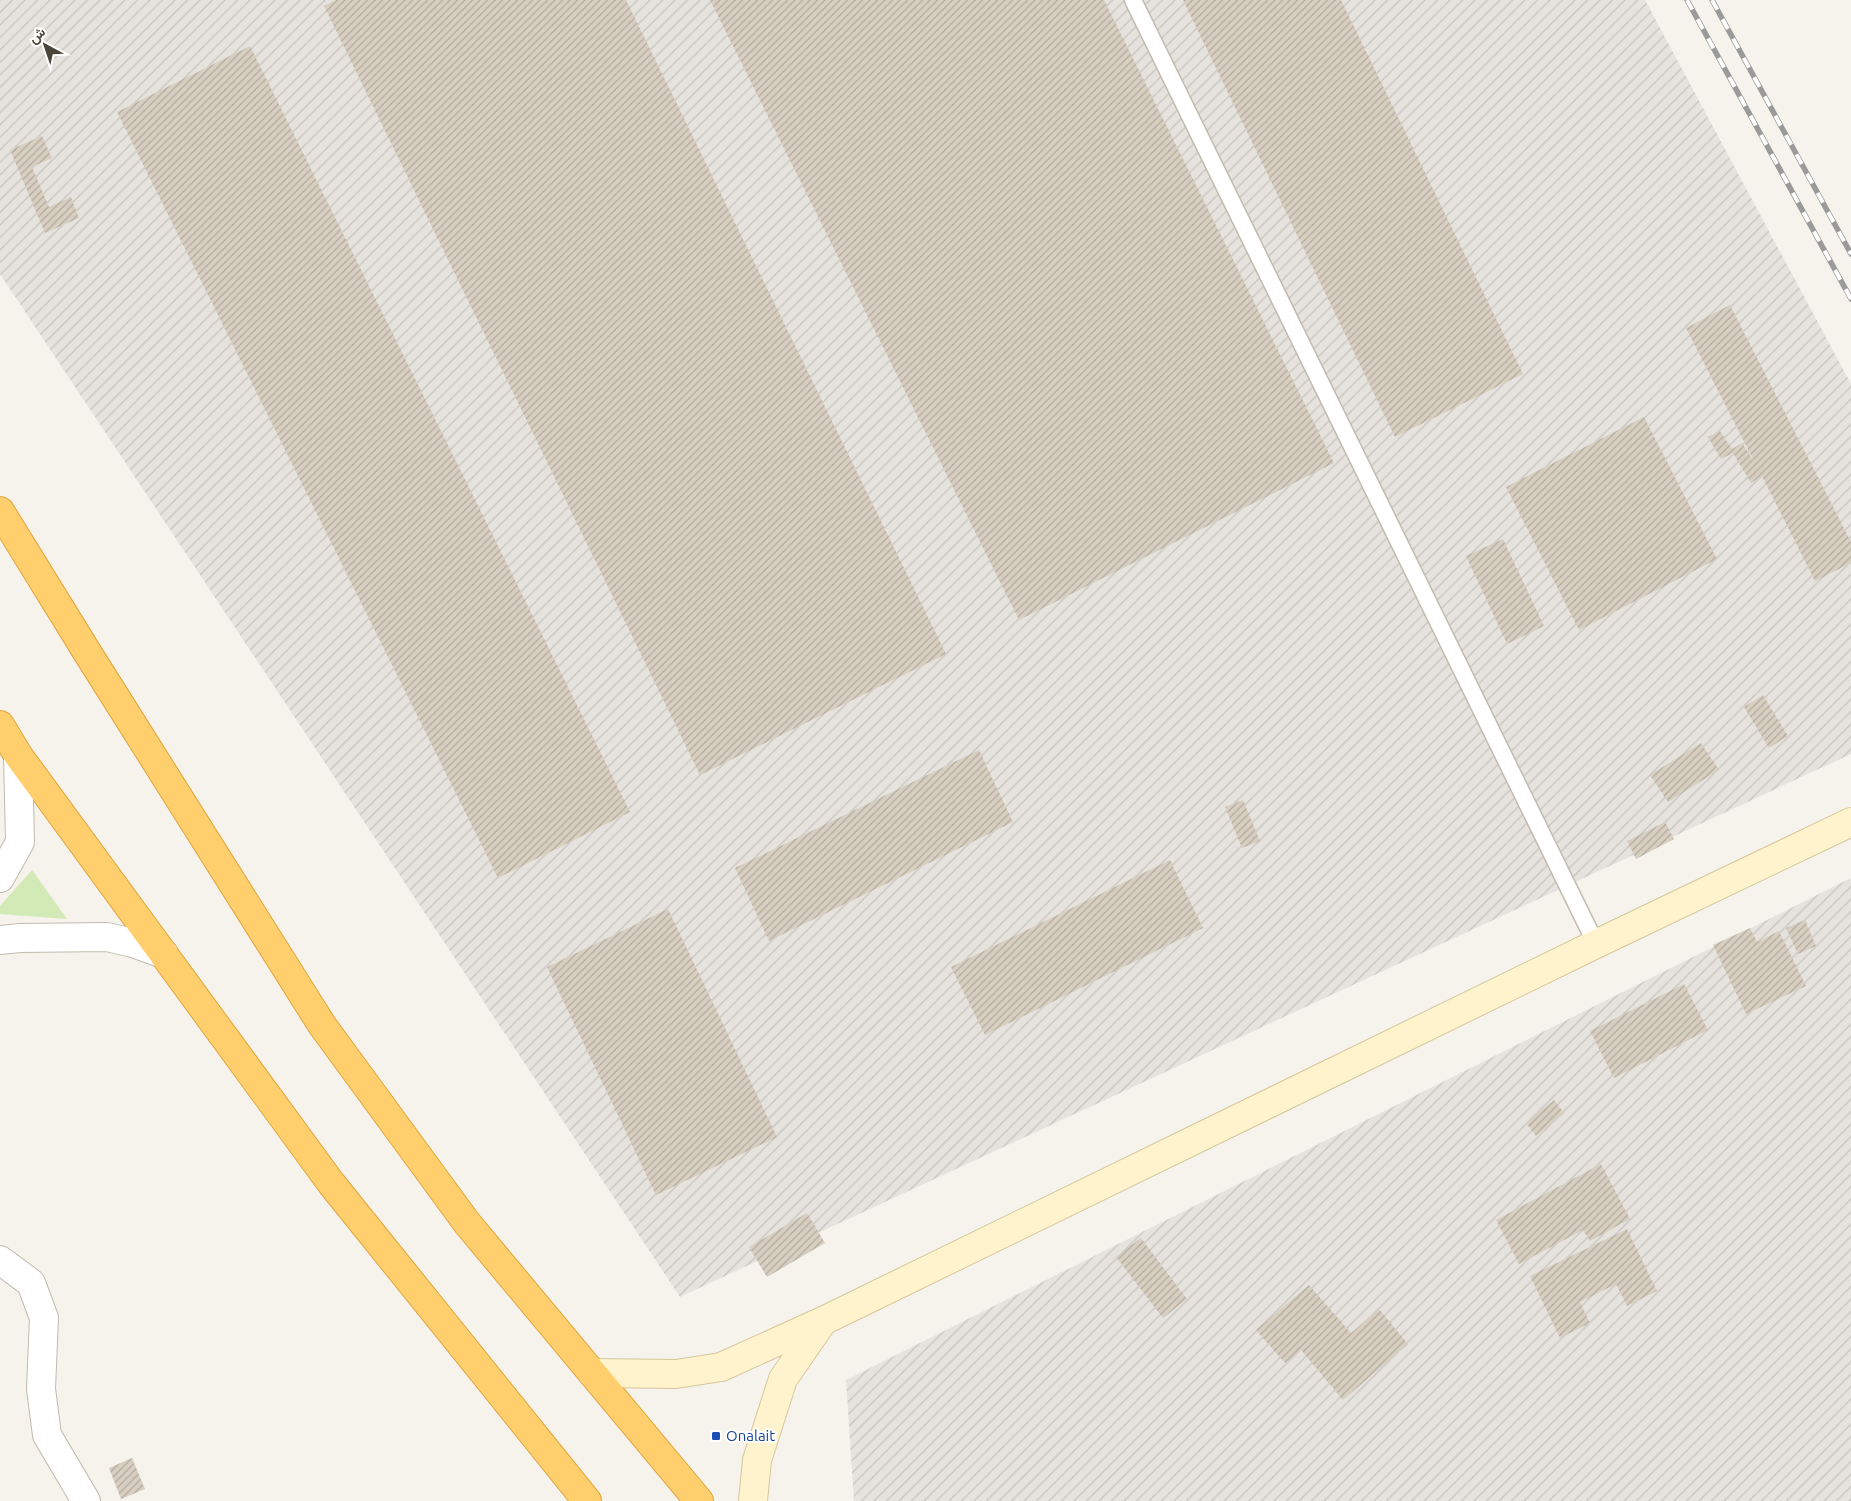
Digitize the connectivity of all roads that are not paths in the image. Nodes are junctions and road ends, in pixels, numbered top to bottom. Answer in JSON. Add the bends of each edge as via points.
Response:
{"nodes":[{"id":1,"x":1132,"y":0,"type":"edge"},
{"id":2,"x":0,"y":511,"type":"edge"},
{"id":3,"x":0,"y":725,"type":"edge"},
{"id":4,"x":18,"y":756,"type":"junction"},
{"id":5,"x":1851,"y":822,"type":"edge"},
{"id":6,"x":0,"y":878,"type":"edge"},
{"id":7,"x":0,"y":940,"type":"edge"},
{"id":8,"x":1596,"y":944,"type":"junction"},
{"id":9,"x":164,"y":954,"type":"junction"},
{"id":10,"x":0,"y":1260,"type":"edge"},
{"id":11,"x":824,"y":1321,"type":"junction"},
{"id":12,"x":592,"y":1373,"type":"junction"},
{"id":13,"x":86,"y":1501,"type":"edge"},
{"id":14,"x":587,"y":1501,"type":"edge"},
{"id":15,"x":698,"y":1501,"type":"edge"},
{"id":16,"x":753,"y":1501,"type":"edge"}],
"edges":[{"from":1,"to":8,"type":"lane"},
{"from":2,"to":12,"type":"highway","via":[[322,1025],[467,1223]]},
{"from":3,"to":4,"type":"highway"},
{"from":4,"to":6,"type":"street","via":[[20,842]]},
{"from":4,"to":9,"type":"highway"},
{"from":5,"to":8,"type":"street"},
{"from":7,"to":9,"type":"street","via":[[107,937]]},
{"from":8,"to":11,"type":"street"},
{"from":9,"to":14,"type":"highway","via":[[331,1183]]},
{"from":10,"to":13,"type":"street","via":[[31,1283],[44,1318],[41,1389],[47,1435]]},
{"from":11,"to":12,"type":"street","via":[[721,1367],[676,1374]]},
{"from":11,"to":16,"type":"street","via":[[783,1379],[757,1460]]},
{"from":12,"to":15,"type":"highway"}]}
